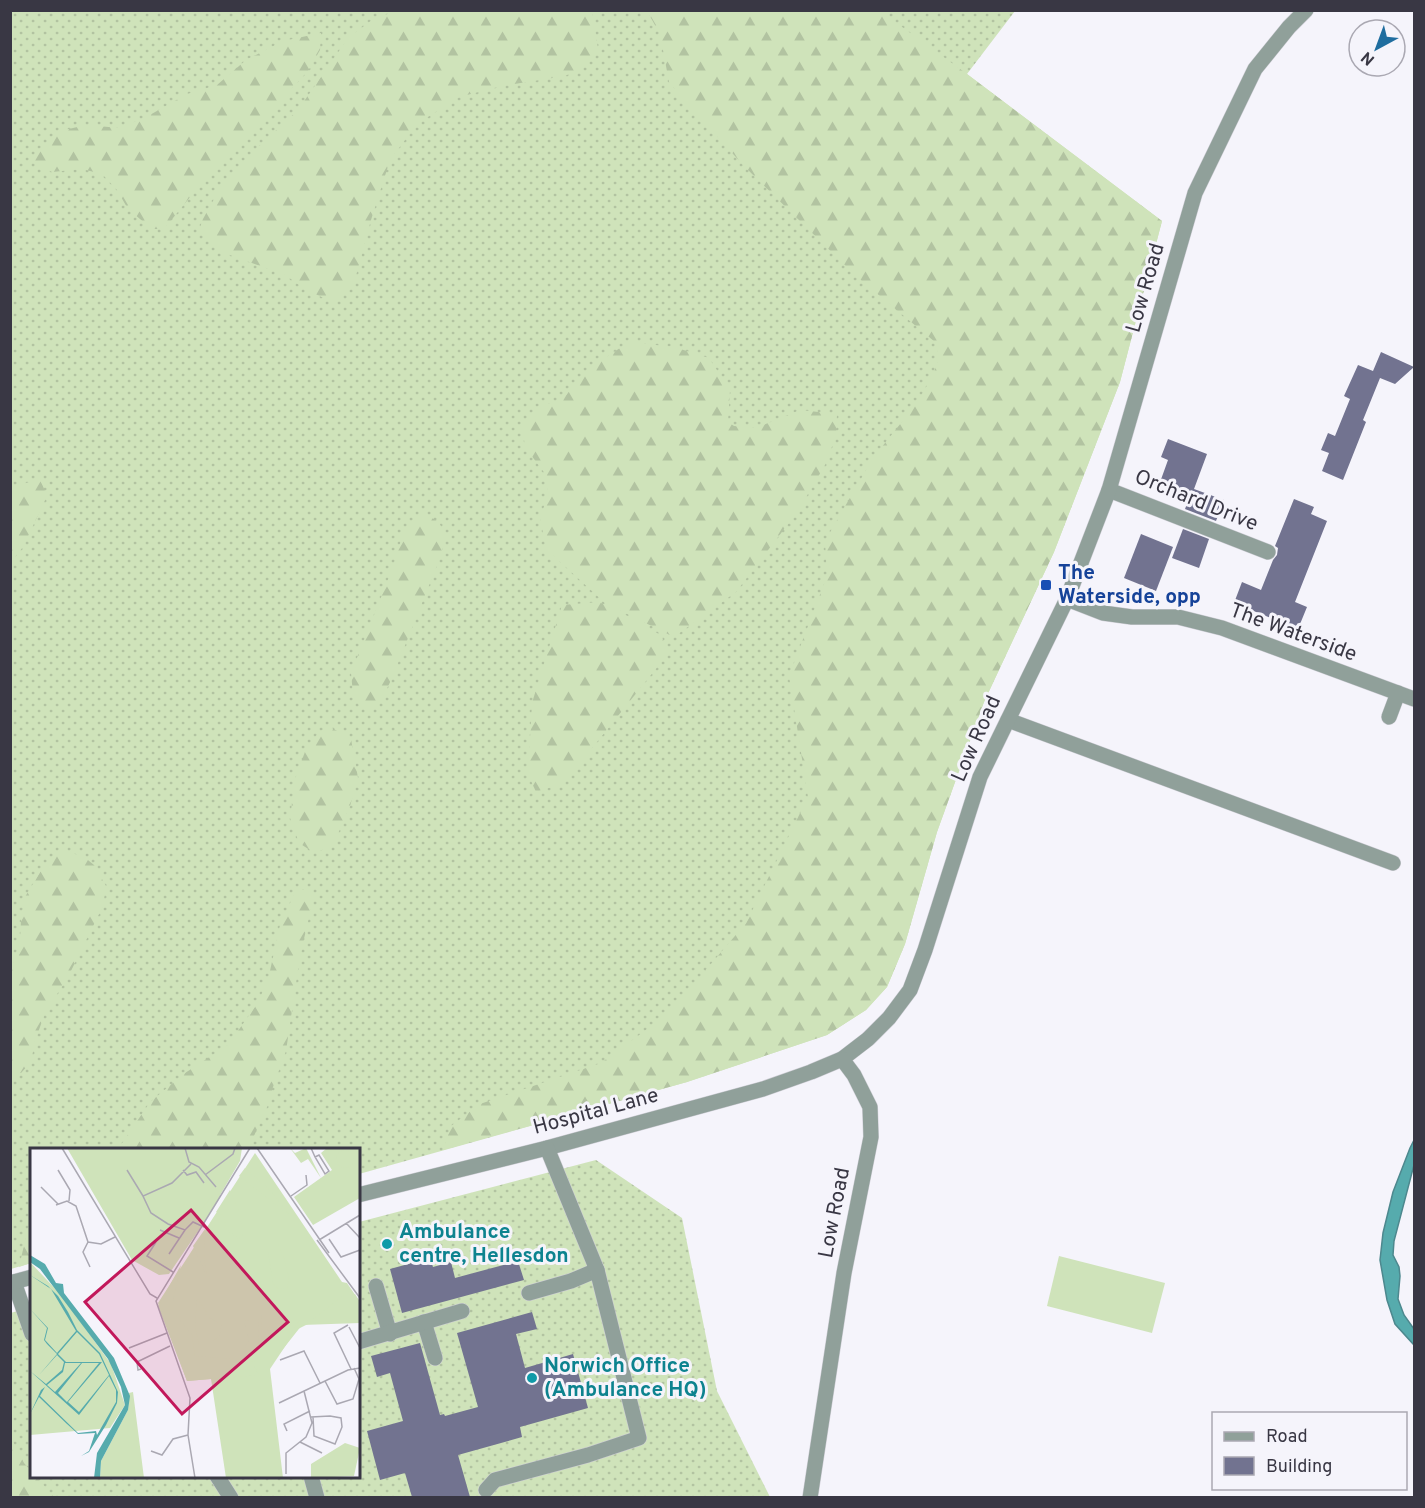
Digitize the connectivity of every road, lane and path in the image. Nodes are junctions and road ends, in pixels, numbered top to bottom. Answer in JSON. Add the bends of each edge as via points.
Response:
{"nodes":[{"id":1,"x":1306,"y":10,"type":"edge"},
{"id":2,"x":1109,"y":490,"type":"junction"},
{"id":3,"x":1268,"y":553,"type":"dead end"},
{"id":4,"x":1067,"y":599,"type":"junction"},
{"id":5,"x":1398,"y":693,"type":"junction"},
{"id":6,"x":1414,"y":699,"type":"edge"},
{"id":7,"x":1389,"y":717,"type":"dead end"},
{"id":8,"x":1008,"y":720,"type":"junction"},
{"id":9,"x":1394,"y":863,"type":"dead end"},
{"id":10,"x":842,"y":1059,"type":"junction"},
{"id":11,"x":547,"y":1148,"type":"junction"},
{"id":12,"x":360,"y":1195,"type":"edge"},
{"id":13,"x":597,"y":1270,"type":"junction"},
{"id":14,"x":30,"y":1278,"type":"edge"},
{"id":15,"x":12,"y":1282,"type":"edge"},
{"id":16,"x":376,"y":1286,"type":"dead end"},
{"id":17,"x":529,"y":1293,"type":"dead end"},
{"id":18,"x":462,"y":1311,"type":"dead end"},
{"id":19,"x":424,"y":1322,"type":"junction"},
{"id":20,"x":30,"y":1329,"type":"edge"},
{"id":21,"x":390,"y":1334,"type":"junction"},
{"id":22,"x":360,"y":1342,"type":"edge"},
{"id":23,"x":435,"y":1358,"type":"dead end"},
{"id":24,"x":218,"y":1478,"type":"edge"},
{"id":25,"x":312,"y":1478,"type":"edge"},
{"id":26,"x":486,"y":1490,"type":"dead end"},
{"id":27,"x":231,"y":1497,"type":"edge"},
{"id":28,"x":317,"y":1497,"type":"edge"},
{"id":29,"x":810,"y":1497,"type":"edge"}],
"edges":[{"from":1,"to":2,"type":"street","name":"Low Road","via":[[1255,69],[1195,193]]},
{"from":2,"to":3,"type":"street","name":"Orchard Drive"},
{"from":2,"to":4,"type":"street","name":"Low Road"},
{"from":4,"to":5,"type":"street","name":"The Waterside","via":[[1103,613],[1178,617],[1222,628]]},
{"from":4,"to":8,"type":"street","name":"Low Road"},
{"from":5,"to":6,"type":"street","name":"The Waterside"},
{"from":5,"to":7,"type":"street"},
{"from":8,"to":9,"type":"street"},
{"from":8,"to":10,"type":"street","name":"Low Road","via":[[980,777],[910,990],[889,1018]]},
{"from":10,"to":11,"type":"street","name":"Hospital Lane","via":[[763,1089]]},
{"from":10,"to":29,"type":"street","name":"Low Road","via":[[870,1107],[871,1137],[844,1273]]},
{"from":11,"to":12,"type":"street","name":"Hospital Lane"},
{"from":11,"to":13,"type":"street"},
{"from":13,"to":17,"type":"street"},
{"from":13,"to":26,"type":"street","via":[[639,1438],[495,1480]]},
{"from":14,"to":15,"type":"street"},
{"from":15,"to":20,"type":"street"},
{"from":16,"to":21,"type":"street"},
{"from":18,"to":19,"type":"street"},
{"from":19,"to":21,"type":"street"},
{"from":19,"to":23,"type":"street"},
{"from":21,"to":22,"type":"street"},
{"from":24,"to":27,"type":"street"},
{"from":25,"to":28,"type":"street"}]}
